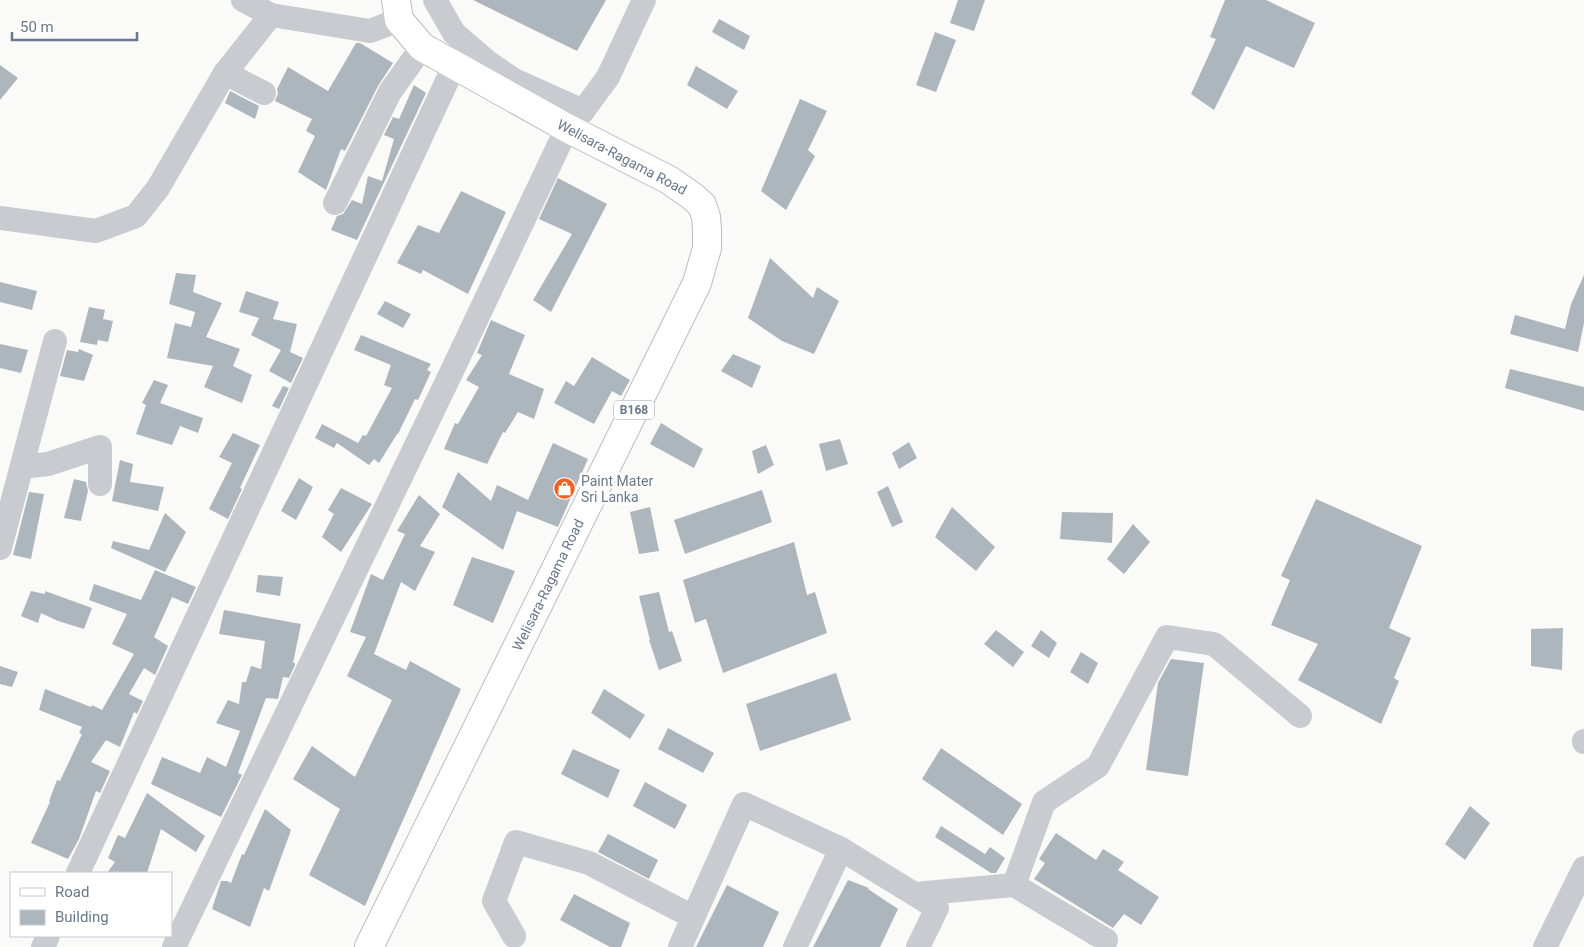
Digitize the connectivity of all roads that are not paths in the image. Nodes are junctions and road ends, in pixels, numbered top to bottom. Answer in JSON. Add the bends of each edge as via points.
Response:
{"nodes":[{"id":1,"x":243,"y":0,"type":"edge"},
{"id":2,"x":435,"y":0,"type":"edge"},
{"id":3,"x":644,"y":0,"type":"edge"},
{"id":4,"x":397,"y":10,"type":"edge"},
{"id":5,"x":271,"y":15,"type":"junction"},
{"id":6,"x":422,"y":47,"type":"junction"},
{"id":7,"x":454,"y":66,"type":"junction"},
{"id":8,"x":225,"y":73,"type":"junction"},
{"id":9,"x":264,"y":93,"type":"dead end"},
{"id":10,"x":575,"y":119,"type":"junction"},
{"id":11,"x":335,"y":204,"type":"dead end"},
{"id":12,"x":0,"y":218,"type":"edge"},
{"id":13,"x":55,"y":341,"type":"dead end"},
{"id":14,"x":22,"y":466,"type":"junction"},
{"id":15,"x":100,"y":484,"type":"dead end"},
{"id":16,"x":0,"y":548,"type":"edge"},
{"id":17,"x":1300,"y":716,"type":"dead end"},
{"id":18,"x":841,"y":849,"type":"junction"},
{"id":19,"x":1584,"y":868,"type":"edge"},
{"id":20,"x":78,"y":872,"type":"edge"},
{"id":21,"x":1014,"y":885,"type":"junction"},
{"id":22,"x":915,"y":894,"type":"junction"},
{"id":23,"x":693,"y":917,"type":"junction"},
{"id":24,"x":514,"y":936,"type":"dead end"},
{"id":25,"x":1106,"y":940,"type":"dead end"},
{"id":26,"x":174,"y":947,"type":"edge"},
{"id":27,"x":369,"y":947,"type":"edge"},
{"id":28,"x":680,"y":947,"type":"edge"},
{"id":29,"x":795,"y":947,"type":"edge"},
{"id":30,"x":918,"y":947,"type":"edge"},
{"id":31,"x":1545,"y":947,"type":"edge"}],
"edges":[{"from":1,"to":5,"type":"street"},
{"from":2,"to":10,"type":"street","via":[[454,33],[489,63]]},
{"from":3,"to":10,"type":"street","via":[[608,77]]},
{"from":4,"to":5,"type":"street","via":[[370,31]]},
{"from":4,"to":6,"type":"main road","name":"Welisara-Ragama Road","number":"B168"},
{"from":5,"to":8,"type":"street"},
{"from":6,"to":7,"type":"main road","name":"Welisara-Ragama Road","number":"B168"},
{"from":6,"to":11,"type":"street","via":[[390,92]]},
{"from":7,"to":10,"type":"main road","name":"Welisara-Ragama Road","number":"B168"},
{"from":7,"to":20,"type":"street"},
{"from":8,"to":9,"type":"street"},
{"from":8,"to":12,"type":"street","via":[[158,188],[136,216],[96,231]]},
{"from":10,"to":26,"type":"street"},
{"from":10,"to":27,"type":"main road","name":"Welisara-Ragama Road","number":"B168","via":[[702,205],[706,217],[705,256],[693,291]]},
{"from":13,"to":14,"type":"street"},
{"from":14,"to":15,"type":"street","via":[[48,464],[100,447]]},
{"from":14,"to":16,"type":"street"},
{"from":17,"to":21,"type":"street","via":[[1214,644],[1167,638],[1098,766],[1044,802]]},
{"from":18,"to":22,"type":"street"},
{"from":18,"to":23,"type":"street","via":[[744,804]]},
{"from":18,"to":29,"type":"street"},
{"from":19,"to":31,"type":"street"},
{"from":21,"to":22,"type":"street"},
{"from":21,"to":25,"type":"street"},
{"from":22,"to":30,"type":"street","via":[[937,908]]},
{"from":23,"to":24,"type":"street","via":[[589,863],[516,842],[494,901]]},
{"from":23,"to":28,"type":"street"}]}
